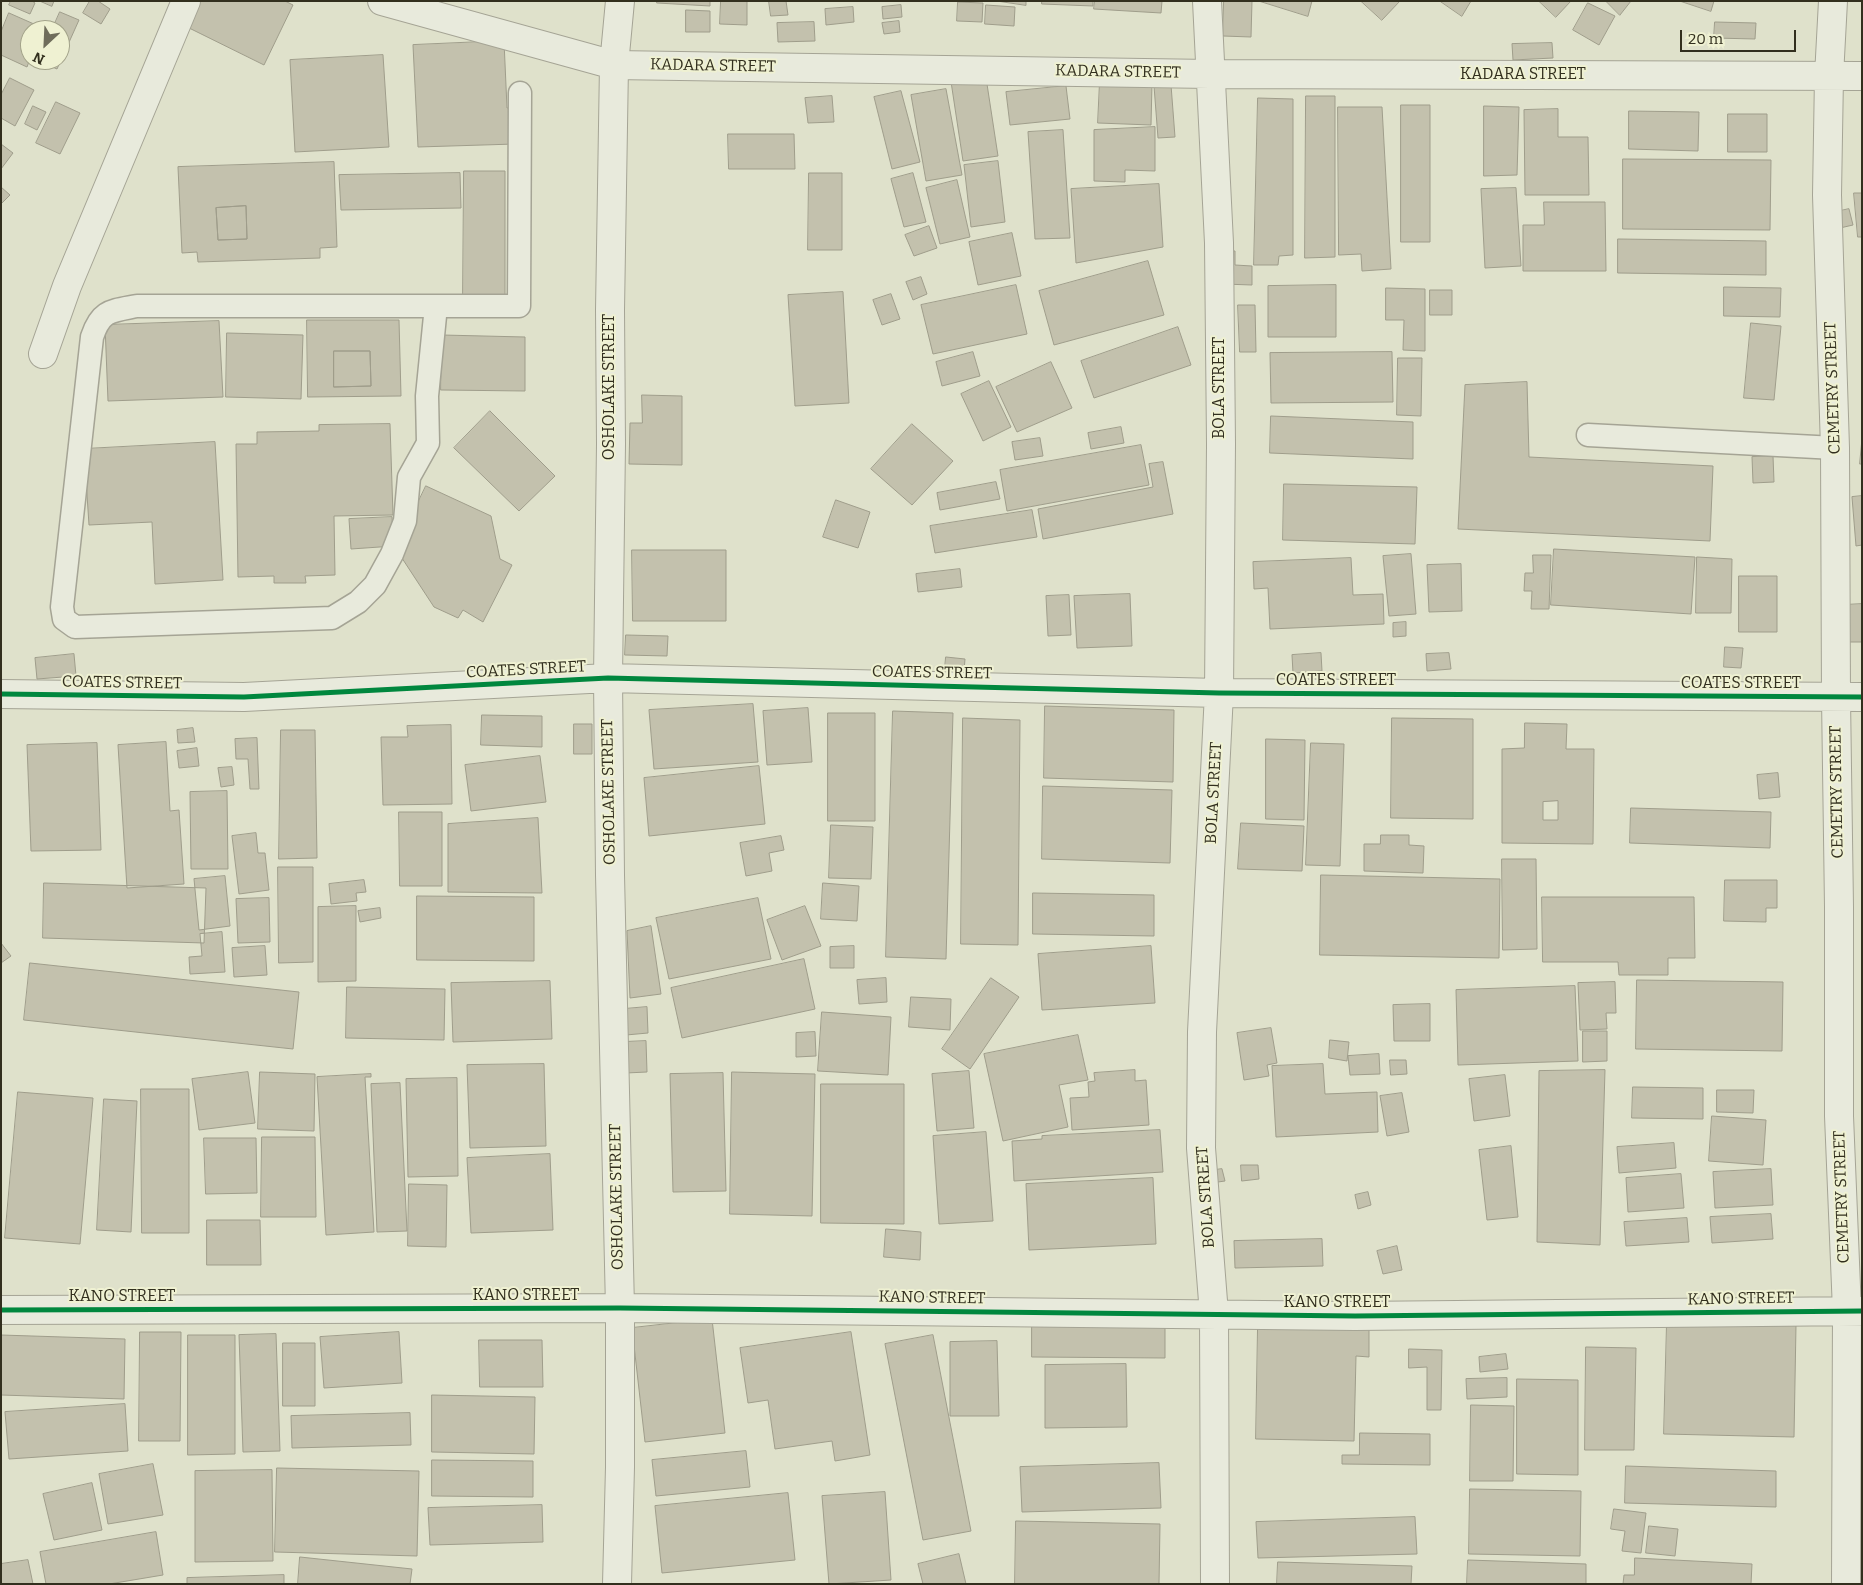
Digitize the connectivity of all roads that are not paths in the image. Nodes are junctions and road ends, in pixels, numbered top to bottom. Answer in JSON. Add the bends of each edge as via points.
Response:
{"nodes":[{"id":1,"x":186,"y":1,"type":"edge"},
{"id":2,"x":382,"y":1,"type":"edge"},
{"id":3,"x":620,"y":1,"type":"edge"},
{"id":4,"x":1207,"y":1,"type":"edge"},
{"id":5,"x":1833,"y":1,"type":"edge"},
{"id":6,"x":614,"y":64,"type":"junction"},
{"id":7,"x":1210,"y":74,"type":"junction"},
{"id":8,"x":1829,"y":76,"type":"junction"},
{"id":9,"x":1862,"y":76,"type":"edge"},
{"id":10,"x":520,"y":93,"type":"dead end"},
{"id":11,"x":436,"y":306,"type":"junction"},
{"id":12,"x":43,"y":354,"type":"dead end"},
{"id":13,"x":1588,"y":435,"type":"dead end"},
{"id":14,"x":1834,"y":448,"type":"junction"},
{"id":15,"x":608,"y":678,"type":"junction"},
{"id":16,"x":1219,"y":693,"type":"junction"},
{"id":17,"x":1,"y":694,"type":"edge"},
{"id":18,"x":1849,"y":698,"type":"edge"},
{"id":19,"x":620,"y":1308,"type":"junction"},
{"id":20,"x":1,"y":1310,"type":"edge"},
{"id":21,"x":1854,"y":1311,"type":"edge"},
{"id":22,"x":1214,"y":1314,"type":"junction"},
{"id":23,"x":617,"y":1584,"type":"edge"},
{"id":24,"x":1215,"y":1584,"type":"edge"},
{"id":25,"x":1846,"y":1584,"type":"edge"}],
"edges":[{"from":1,"to":12,"type":"street","via":[[71,278]]},
{"from":2,"to":6,"type":"street","name":"KADARA STREET"},
{"from":3,"to":6,"type":"street","name":"OSHOLAKE STREET"},
{"from":4,"to":7,"type":"street","name":"BOLA STREET"},
{"from":5,"to":8,"type":"street","name":"CEMETRY STREET"},
{"from":6,"to":7,"type":"street","name":"KADARA STREET"},
{"from":6,"to":15,"type":"street","name":"OSHOLAKE STREET"},
{"from":7,"to":8,"type":"street","name":"KADARA STREET"},
{"from":7,"to":16,"type":"street","name":"BOLA STREET","via":[[1219,243]]},
{"from":8,"to":9,"type":"street","name":"KADARA STREET"},
{"from":8,"to":14,"type":"street","name":"CEMETRY STREET","via":[[1827,195]]},
{"from":10,"to":11,"type":"lane","via":[[519,306]]},
{"from":11,"to":11,"type":"lane","via":[[137,306],[109,311],[96,323],[92,337],[62,607],[64,619],[75,627],[332,618],[358,602],[375,585],[392,554],[405,521],[409,477],[428,443],[427,396]]},
{"from":13,"to":14,"type":"lane"},
{"from":14,"to":18,"type":"street","name":"CEMETRY STREET"},
{"from":15,"to":16,"type":"street","name":"COATES STREET"},
{"from":15,"to":17,"type":"street","name":"COATES STREET","via":[[244,697]]},
{"from":15,"to":19,"type":"street","name":"OSHOLAKE STREET"},
{"from":16,"to":18,"type":"street","name":"COATES STREET"},
{"from":16,"to":22,"type":"street","name":"BOLA STREET","via":[[1202,1032],[1201,1148]]},
{"from":18,"to":21,"type":"street","name":"CEMETRY STREET","via":[[1839,907],[1839,1116]]},
{"from":19,"to":20,"type":"street","name":"KANO STREET"},
{"from":19,"to":22,"type":"street","name":"KANO STREET"},
{"from":19,"to":23,"type":"street","name":"OSHOLAKE STREET"},
{"from":21,"to":22,"type":"street","name":"KANO STREET","via":[[1355,1316]]},
{"from":21,"to":25,"type":"street","name":"CEMETRY STREET"},
{"from":22,"to":24,"type":"street","name":"BOLA STREET"}]}
